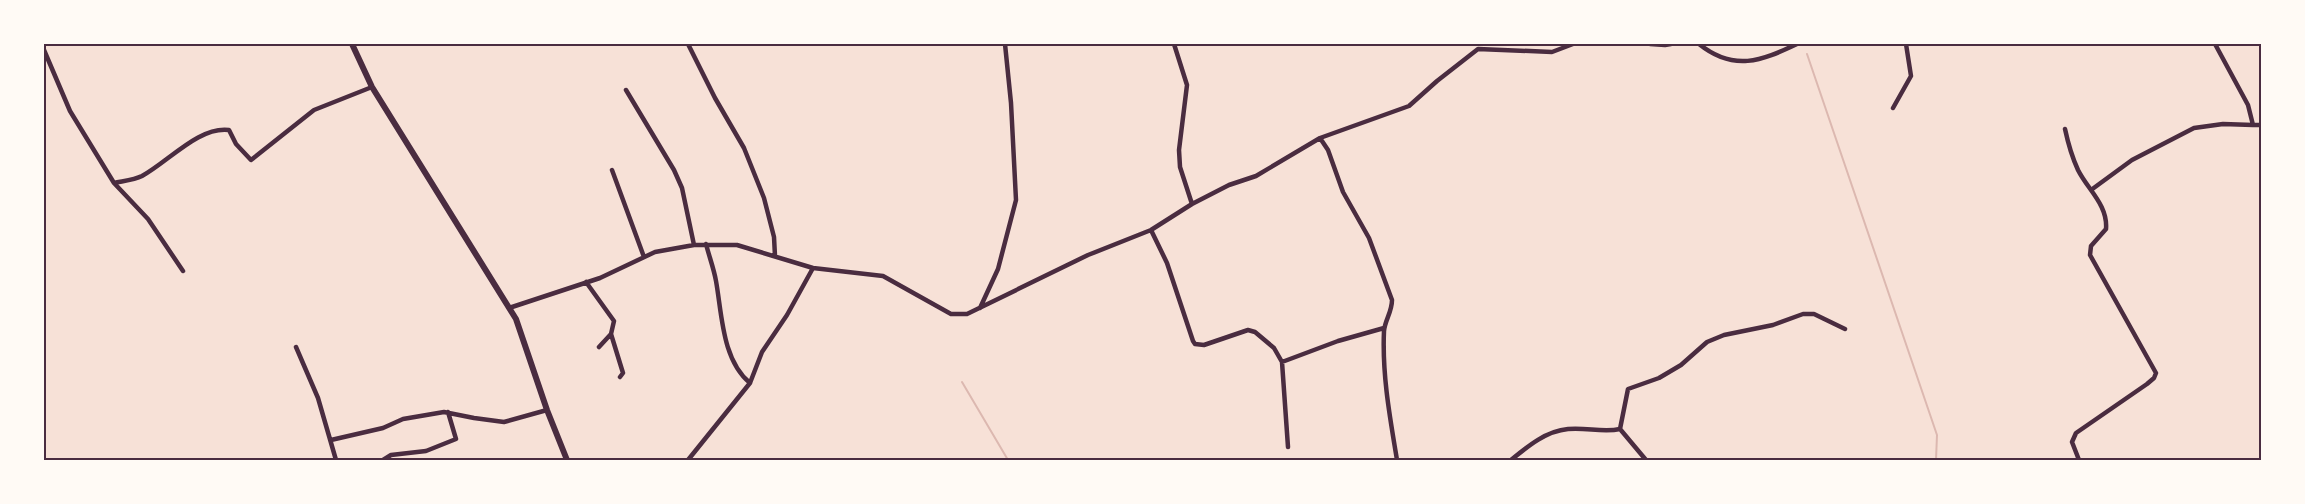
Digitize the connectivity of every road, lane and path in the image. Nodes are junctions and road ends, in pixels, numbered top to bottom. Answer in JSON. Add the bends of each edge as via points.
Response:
{"nodes":[{"id":1,"x":352,"y":44,"type":"edge"},
{"id":2,"x":688,"y":44,"type":"edge"},
{"id":3,"x":1005,"y":44,"type":"edge"},
{"id":4,"x":1174,"y":44,"type":"edge"},
{"id":5,"x":1573,"y":44,"type":"edge"},
{"id":6,"x":1650,"y":44,"type":"edge"},
{"id":7,"x":1671,"y":44,"type":"edge"},
{"id":8,"x":1699,"y":44,"type":"edge"},
{"id":9,"x":1797,"y":44,"type":"edge"},
{"id":10,"x":1906,"y":44,"type":"edge"},
{"id":11,"x":2215,"y":44,"type":"edge"},
{"id":12,"x":44,"y":50,"type":"edge"},
{"id":13,"x":372,"y":87,"type":"junction"},
{"id":14,"x":626,"y":90,"type":"dead end"},
{"id":15,"x":1893,"y":108,"type":"dead end"},
{"id":16,"x":2253,"y":125,"type":"junction"},
{"id":17,"x":2262,"y":125,"type":"edge"},
{"id":18,"x":2065,"y":129,"type":"dead end"},
{"id":19,"x":1320,"y":138,"type":"junction"},
{"id":20,"x":612,"y":170,"type":"dead end"},
{"id":21,"x":114,"y":183,"type":"junction"},
{"id":22,"x":2091,"y":190,"type":"junction"},
{"id":23,"x":1192,"y":204,"type":"junction"},
{"id":24,"x":1151,"y":230,"type":"junction"},
{"id":25,"x":706,"y":244,"type":"junction"},
{"id":26,"x":694,"y":245,"type":"junction"},
{"id":27,"x":775,"y":256,"type":"junction"},
{"id":28,"x":644,"y":257,"type":"junction"},
{"id":29,"x":813,"y":268,"type":"junction"},
{"id":30,"x":183,"y":271,"type":"dead end"},
{"id":31,"x":586,"y":282,"type":"junction"},
{"id":32,"x":508,"y":308,"type":"junction"},
{"id":33,"x":980,"y":308,"type":"junction"},
{"id":34,"x":1384,"y":328,"type":"junction"},
{"id":35,"x":1845,"y":329,"type":"dead end"},
{"id":36,"x":611,"y":334,"type":"junction"},
{"id":37,"x":296,"y":347,"type":"dead end"},
{"id":38,"x":599,"y":347,"type":"dead end"},
{"id":39,"x":1282,"y":362,"type":"junction"},
{"id":40,"x":620,"y":377,"type":"dead end"},
{"id":41,"x":750,"y":383,"type":"junction"},
{"id":42,"x":547,"y":410,"type":"junction"},
{"id":43,"x":448,"y":412,"type":"junction"},
{"id":44,"x":1620,"y":429,"type":"junction"},
{"id":45,"x":331,"y":441,"type":"junction"},
{"id":46,"x":1288,"y":447,"type":"dead end"},
{"id":47,"x":336,"y":460,"type":"edge"},
{"id":48,"x":383,"y":460,"type":"edge"},
{"id":49,"x":567,"y":460,"type":"edge"},
{"id":50,"x":688,"y":460,"type":"edge"},
{"id":51,"x":1397,"y":460,"type":"edge"},
{"id":52,"x":1511,"y":460,"type":"edge"},
{"id":53,"x":1646,"y":460,"type":"edge"},
{"id":54,"x":2079,"y":460,"type":"edge"}],
"edges":[{"from":1,"to":13,"type":"main road"},
{"from":2,"to":27,"type":"street","via":[[744,148],[764,198]]},
{"from":3,"to":33,"type":"street","via":[[1016,200],[998,269]]},
{"from":4,"to":23,"type":"street","via":[[1187,85],[1179,150],[1180,167]]},
{"from":5,"to":19,"type":"street","via":[[1552,52],[1478,49],[1409,106]]},
{"from":6,"to":7,"type":"street"},
{"from":8,"to":9,"type":"street","via":[[1709,52],[1746,63]]},
{"from":10,"to":15,"type":"street","via":[[1911,76]]},
{"from":11,"to":16,"type":"street","via":[[2245,97]]},
{"from":12,"to":21,"type":"street","via":[[70,111]]},
{"from":13,"to":21,"type":"street","via":[[314,110],[251,160],[229,130],[217,128],[141,177]]},
{"from":13,"to":32,"type":"main road"},
{"from":14,"to":26,"type":"street","via":[[682,188]]},
{"from":16,"to":17,"type":"street"},
{"from":16,"to":22,"type":"street","via":[[2194,128],[2132,160]]},
{"from":18,"to":22,"type":"street","via":[[2074,162]]},
{"from":19,"to":23,"type":"street","via":[[1256,176]]},
{"from":19,"to":34,"type":"street","via":[[1343,192],[1369,238],[1392,300],[1392,311]]},
{"from":20,"to":28,"type":"street"},
{"from":21,"to":30,"type":"street","via":[[148,219]]},
{"from":22,"to":54,"type":"street","via":[[2107,227],[2091,246],[2090,255],[2156,374],[2076,433],[2072,442]]},
{"from":23,"to":24,"type":"street"},
{"from":24,"to":33,"type":"street","via":[[1088,255]]},
{"from":24,"to":39,"type":"street","via":[[1167,263],[1195,344],[1204,345],[1248,330],[1274,348]]},
{"from":25,"to":26,"type":"street"},
{"from":25,"to":27,"type":"street","via":[[737,244]]},
{"from":25,"to":41,"type":"street","via":[[728,348],[736,368]]},
{"from":26,"to":28,"type":"street"},
{"from":27,"to":29,"type":"street"},
{"from":28,"to":31,"type":"street"},
{"from":29,"to":33,"type":"street","via":[[883,276],[951,314],[967,314]]},
{"from":29,"to":41,"type":"street","via":[[762,352]]},
{"from":31,"to":32,"type":"street"},
{"from":31,"to":36,"type":"street","via":[[614,321]]},
{"from":32,"to":42,"type":"main road","via":[[516,320]]},
{"from":34,"to":39,"type":"street"},
{"from":34,"to":51,"type":"street","via":[[1386,397]]},
{"from":35,"to":44,"type":"street","via":[[1814,314],[1803,314],[1707,342],[1659,378],[1628,389]]},
{"from":36,"to":38,"type":"street"},
{"from":36,"to":40,"type":"street","via":[[623,373]]},
{"from":37,"to":45,"type":"street"},
{"from":39,"to":46,"type":"street"},
{"from":41,"to":50,"type":"street"},
{"from":42,"to":43,"type":"street","via":[[504,422]]},
{"from":42,"to":49,"type":"main road"},
{"from":43,"to":45,"type":"street","via":[[403,419]]},
{"from":43,"to":48,"type":"street","via":[[456,439],[426,451],[391,455]]},
{"from":44,"to":52,"type":"street","via":[[1568,429],[1541,437]]},
{"from":44,"to":53,"type":"street"},
{"from":45,"to":47,"type":"street"}]}
